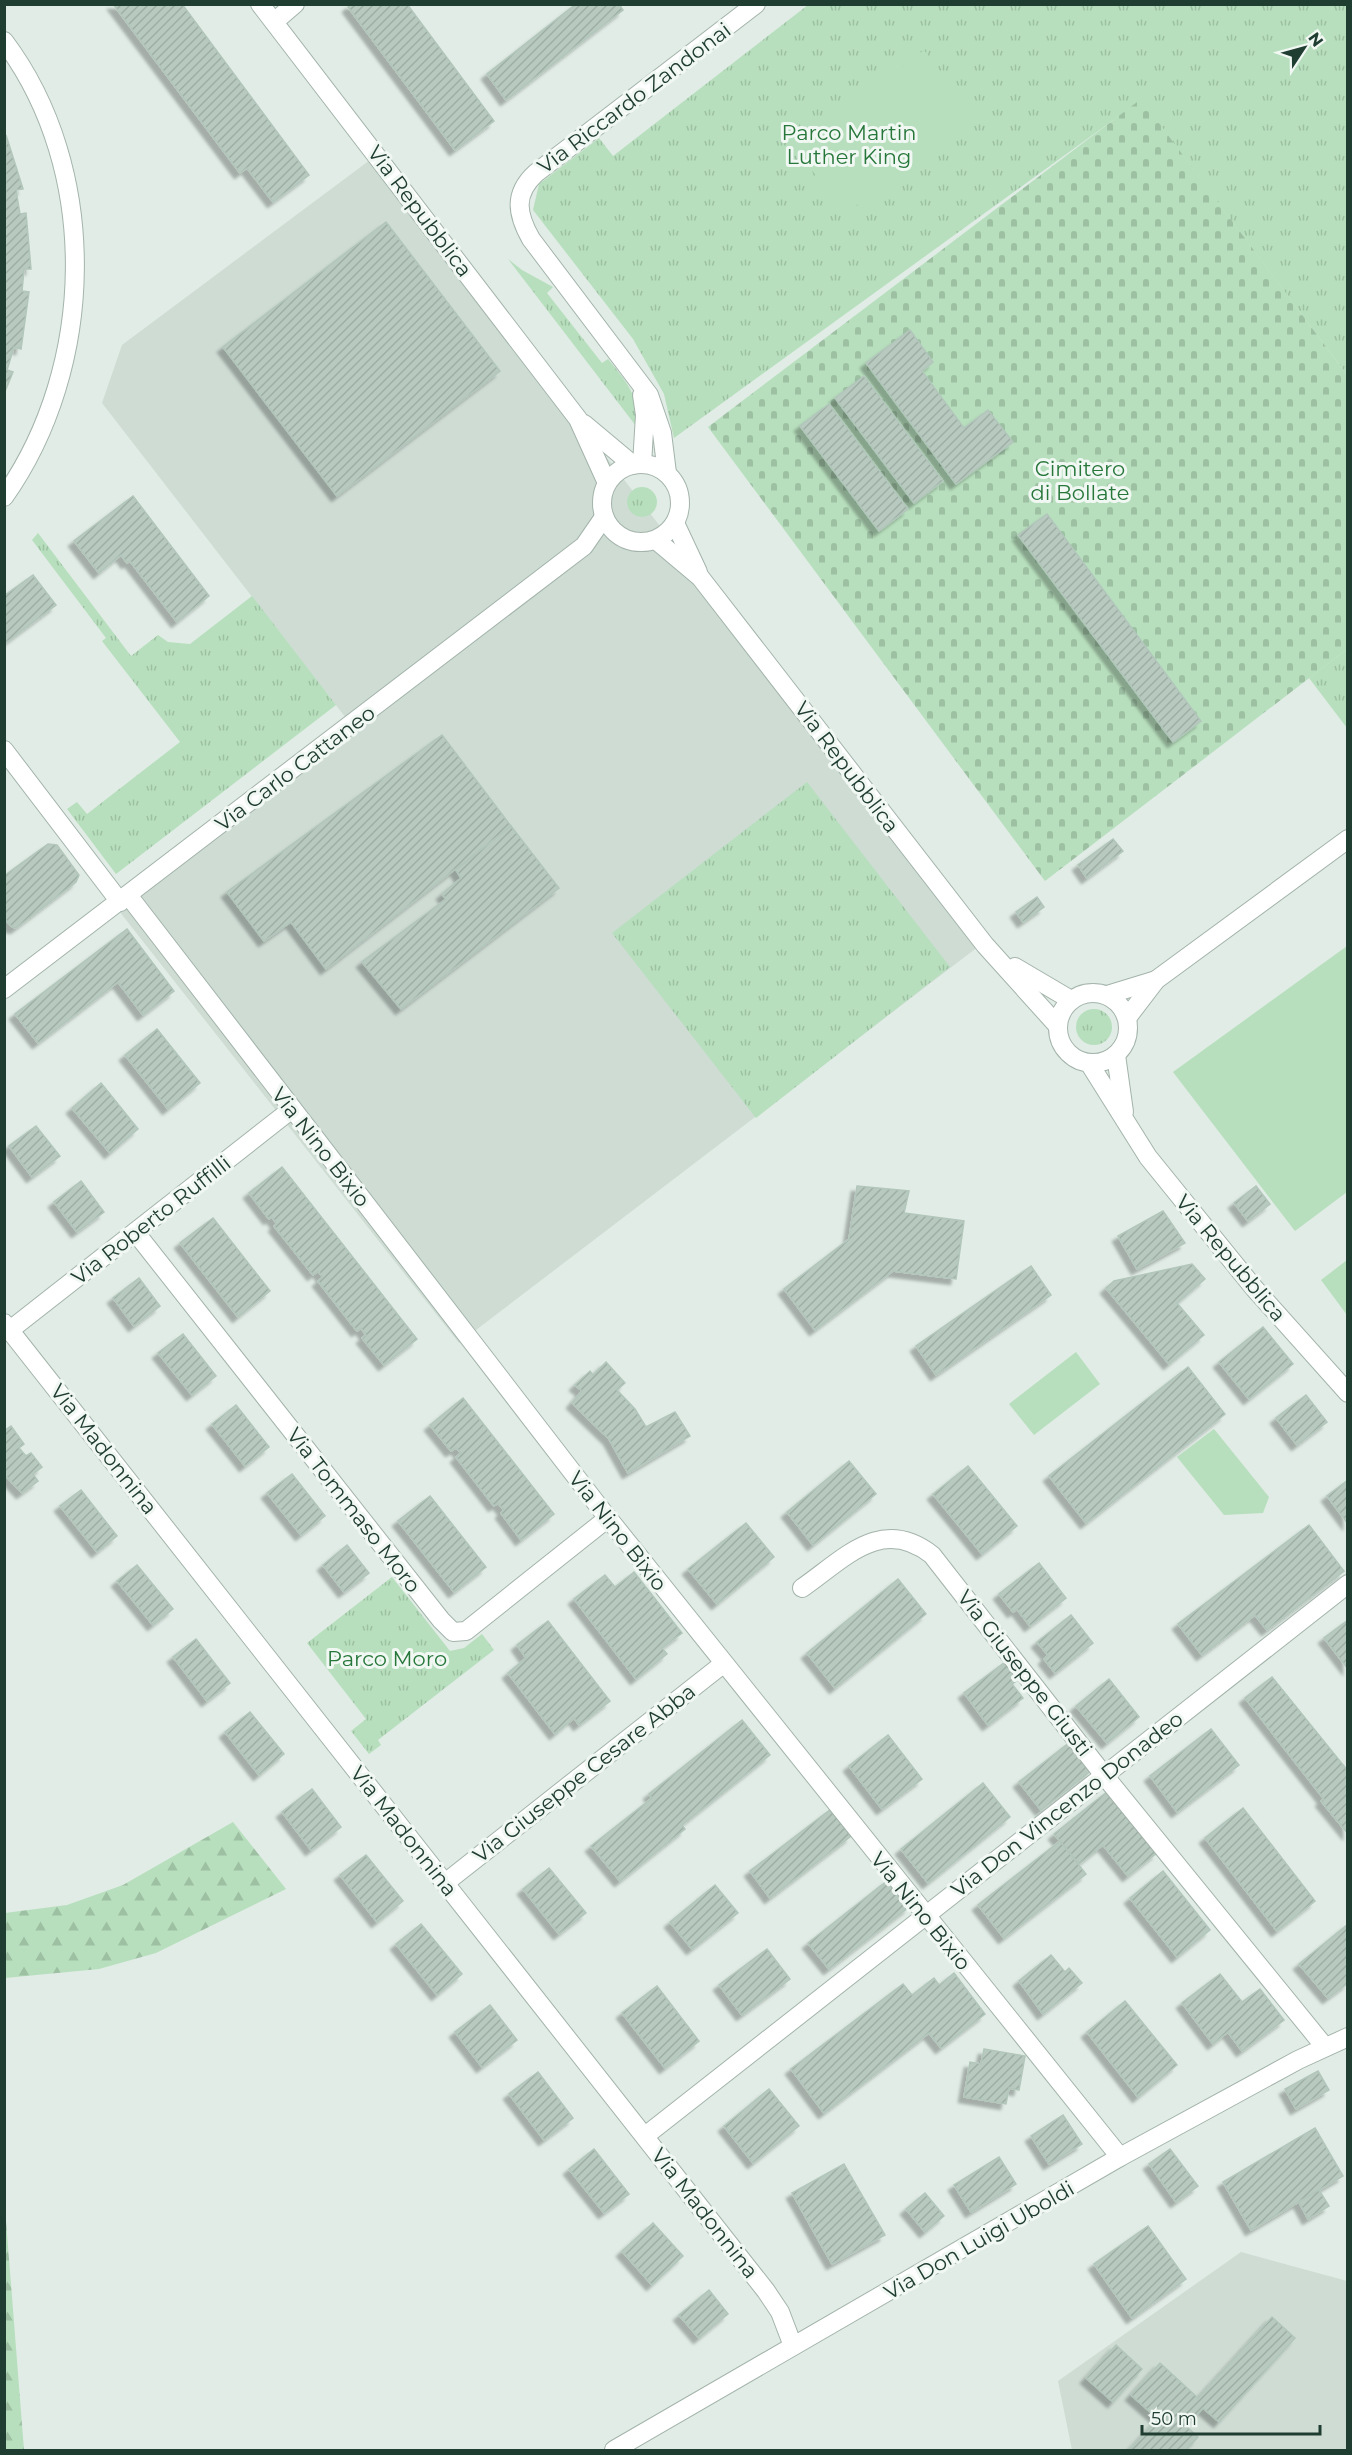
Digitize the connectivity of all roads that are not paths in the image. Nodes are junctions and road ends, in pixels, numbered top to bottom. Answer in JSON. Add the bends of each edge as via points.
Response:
{"nodes":[{"id":1,"x":260,"y":4,"type":"edge"},
{"id":2,"x":295,"y":4,"type":"edge"},
{"id":3,"x":756,"y":4,"type":"edge"},
{"id":4,"x":274,"y":22,"type":"junction"},
{"id":5,"x":4,"y":41,"type":"edge"},
{"id":6,"x":636,"y":376,"type":"junction"},
{"id":7,"x":578,"y":419,"type":"junction"},
{"id":8,"x":638,"y":464,"type":"junction"},
{"id":9,"x":667,"y":473,"type":"junction"},
{"id":10,"x":607,"y":483,"type":"junction"},
{"id":11,"x":4,"y":497,"type":"edge"},
{"id":12,"x":604,"y":517,"type":"junction"},
{"id":13,"x":675,"y":523,"type":"junction"},
{"id":14,"x":619,"y":537,"type":"junction"},
{"id":15,"x":656,"y":540,"type":"junction"},
{"id":16,"x":584,"y":546,"type":"junction"},
{"id":17,"x":700,"y":577,"type":"junction"},
{"id":18,"x":4,"y":750,"type":"edge"},
{"id":19,"x":1347,"y":839,"type":"edge"},
{"id":20,"x":124,"y":898,"type":"junction"},
{"id":21,"x":996,"y":955,"type":"junction"},
{"id":22,"x":1156,"y":980,"type":"junction"},
{"id":23,"x":4,"y":989,"type":"edge"},
{"id":24,"x":1107,"y":995,"type":"junction"},
{"id":25,"x":1071,"y":1000,"type":"junction"},
{"id":26,"x":1127,"y":1018,"type":"junction"},
{"id":27,"x":1057,"y":1025,"type":"junction"},
{"id":28,"x":1116,"y":1055,"type":"junction"},
{"id":29,"x":1089,"y":1063,"type":"junction"},
{"id":30,"x":292,"y":1109,"type":"junction"},
{"id":31,"x":1125,"y":1117,"type":"junction"},
{"id":32,"x":136,"y":1233,"type":"junction"},
{"id":33,"x":7,"y":1327,"type":"edge"},
{"id":34,"x":1347,"y":1393,"type":"edge"},
{"id":35,"x":608,"y":1518,"type":"junction"},
{"id":36,"x":1347,"y":1584,"type":"edge"},
{"id":37,"x":802,"y":1588,"type":"dead end"},
{"id":38,"x":723,"y":1664,"type":"junction"},
{"id":39,"x":1103,"y":1774,"type":"junction"},
{"id":40,"x":446,"y":1883,"type":"junction"},
{"id":41,"x":925,"y":1916,"type":"junction"},
{"id":42,"x":1347,"y":2037,"type":"edge"},
{"id":43,"x":1325,"y":2047,"type":"junction"},
{"id":44,"x":645,"y":2136,"type":"junction"},
{"id":45,"x":1120,"y":2157,"type":"junction"},
{"id":46,"x":793,"y":2346,"type":"junction"},
{"id":47,"x":614,"y":2451,"type":"edge"}],
"edges":[{"from":1,"to":4,"type":"street","name":"Via Repubblica"},
{"from":2,"to":4,"type":"street"},
{"from":3,"to":6,"type":"street","name":"Via Riccardo Zandonai","via":[[526,181],[519,195],[521,220],[531,239]]},
{"from":4,"to":7,"type":"street","name":"Via Repubblica"},
{"from":5,"to":11,"type":"street","via":[[40,102],[60,157],[71,208],[75,258],[71,323],[59,378],[31,454]]},
{"from":6,"to":8,"type":"street","name":"Via Riccardo Zandonai","via":[[645,416]]},
{"from":6,"to":9,"type":"street","name":"Via Riccardo Zandonai","via":[[656,411]]},
{"from":7,"to":8,"type":"street","name":"Via Repubblica"},
{"from":7,"to":10,"type":"street","name":"Via Repubblica"},
{"from":8,"to":9,"type":"street","via":[[655,466]]},
{"from":8,"to":10,"type":"street","via":[[623,468]]},
{"from":9,"to":13,"type":"street","via":[[680,497]]},
{"from":10,"to":12,"type":"street","via":[[601,506]]},
{"from":12,"to":14,"type":"street"},
{"from":12,"to":16,"type":"street","name":"Via Carlo Cattaneo"},
{"from":13,"to":15,"type":"street"},
{"from":13,"to":17,"type":"street","name":"Via Repubblica"},
{"from":14,"to":15,"type":"street","via":[[631,542]]},
{"from":14,"to":16,"type":"street","name":"Via Carlo Cattaneo"},
{"from":15,"to":17,"type":"street","name":"Via Repubblica"},
{"from":16,"to":20,"type":"street","name":"Via Carlo Cattaneo"},
{"from":17,"to":21,"type":"street","name":"Via Repubblica"},
{"from":18,"to":20,"type":"street","name":"Via Nino Bixio"},
{"from":19,"to":22,"type":"street"},
{"from":20,"to":23,"type":"street","name":"Via Carlo Cattaneo"},
{"from":20,"to":30,"type":"street","name":"Via Nino Bixio"},
{"from":21,"to":25,"type":"street","name":"Via Repubblica"},
{"from":21,"to":27,"type":"street","name":"Via Repubblica"},
{"from":22,"to":24,"type":"street"},
{"from":22,"to":26,"type":"street"},
{"from":24,"to":25,"type":"street","via":[[1088,993]]},
{"from":24,"to":26,"type":"street"},
{"from":25,"to":27,"type":"street"},
{"from":26,"to":28,"type":"street","via":[[1126,1038]]},
{"from":27,"to":29,"type":"street","via":[[1062,1046],[1078,1061]]},
{"from":28,"to":29,"type":"street"},
{"from":28,"to":31,"type":"street","name":"Via Repubblica"},
{"from":29,"to":31,"type":"street","name":"Via Repubblica"},
{"from":30,"to":32,"type":"street","name":"Via Roberto Ruffilli"},
{"from":30,"to":35,"type":"street","name":"Via Nino Bixio"},
{"from":31,"to":34,"type":"street","name":"Via Repubblica","via":[[1148,1157],[1197,1220]]},
{"from":32,"to":33,"type":"street","name":"Via Roberto Ruffilli"},
{"from":32,"to":35,"type":"street","name":"Via Tommaso Moro","via":[[453,1632],[465,1631]]},
{"from":33,"to":40,"type":"street","name":"Via Madonnina"},
{"from":35,"to":38,"type":"street","name":"Via Nino Bixio"},
{"from":36,"to":39,"type":"street","name":"Via Don Vincenzo Donadeo"},
{"from":37,"to":39,"type":"street","name":"Via Giuseppe Giusti","via":[[875,1539],[897,1539],[925,1550],[946,1571]]},
{"from":38,"to":40,"type":"street","name":"Via Giuseppe Cesare Abba"},
{"from":38,"to":41,"type":"street","name":"Via Nino Bixio"},
{"from":39,"to":41,"type":"street","name":"Via Don Vincenzo Donadeo"},
{"from":39,"to":43,"type":"street","name":"Via Giuseppe Giusti"},
{"from":40,"to":44,"type":"street","name":"Via Madonnina"},
{"from":41,"to":44,"type":"street","name":"Via Don Vincenzo Donadeo"},
{"from":41,"to":45,"type":"street","name":"Via Nino Bixio"},
{"from":42,"to":43,"type":"street","name":"Via Don Luigi Uboldi"},
{"from":43,"to":45,"type":"street","name":"Via Don Luigi Uboldi"},
{"from":44,"to":46,"type":"street","name":"Via Madonnina","via":[[766,2291],[780,2312]]},
{"from":45,"to":46,"type":"street","name":"Via Don Luigi Uboldi"},
{"from":46,"to":47,"type":"street","name":"Via Don Luigi Uboldi"}]}
